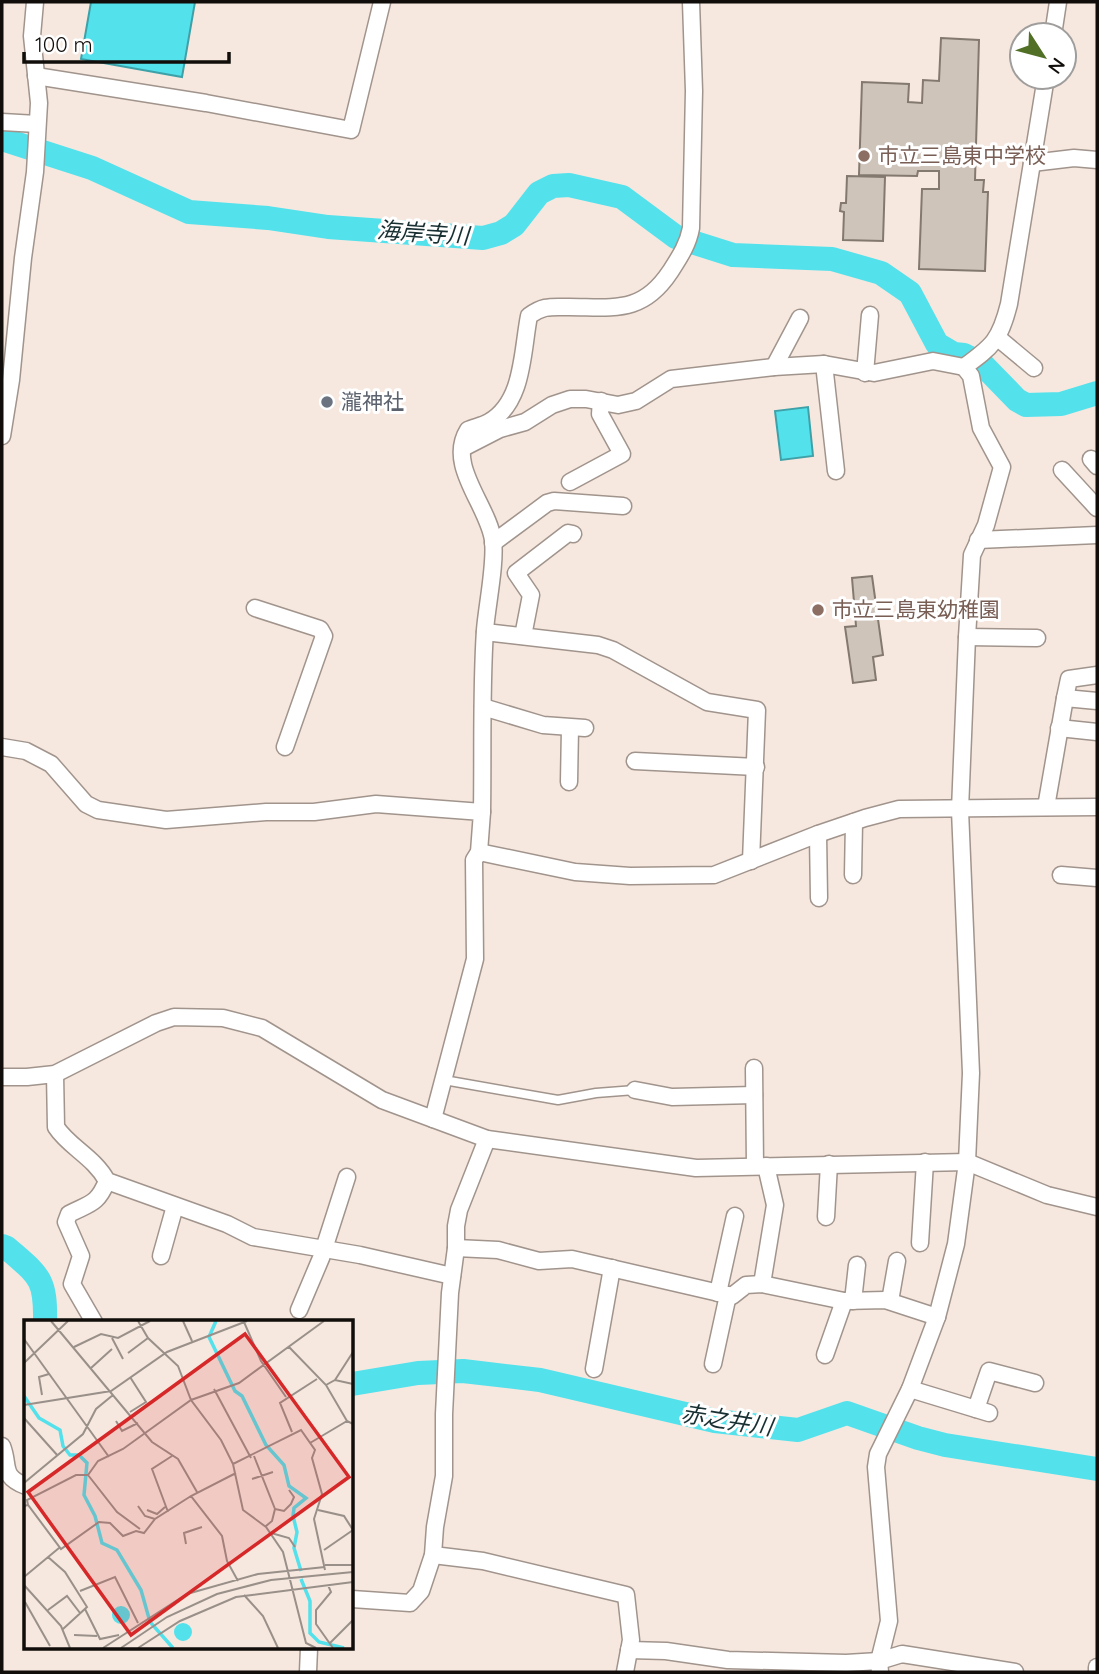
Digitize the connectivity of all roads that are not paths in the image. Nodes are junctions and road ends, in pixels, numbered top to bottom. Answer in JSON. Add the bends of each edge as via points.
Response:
{"nodes":[{"id":1,"x":35,"y":2,"type":"edge"},
{"id":2,"x":382,"y":2,"type":"edge"},
{"id":3,"x":691,"y":2,"type":"edge"},
{"id":4,"x":1058,"y":2,"type":"edge"},
{"id":5,"x":1055,"y":21,"type":"edge"},
{"id":6,"x":36,"y":76,"type":"junction"},
{"id":7,"x":1044,"y":91,"type":"edge"},
{"id":8,"x":2,"y":122,"type":"edge"},
{"id":9,"x":37,"y":124,"type":"junction"},
{"id":10,"x":1097,"y":160,"type":"edge"},
{"id":11,"x":1032,"y":163,"type":"junction"},
{"id":12,"x":870,"y":315,"type":"dead end"},
{"id":13,"x":800,"y":317,"type":"dead end"},
{"id":14,"x":998,"y":338,"type":"junction"},
{"id":15,"x":972,"y":361,"type":"junction"},
{"id":16,"x":824,"y":364,"type":"junction"},
{"id":17,"x":774,"y":367,"type":"junction"},
{"id":18,"x":1034,"y":368,"type":"dead end"},
{"id":19,"x":865,"y":373,"type":"junction"},
{"id":20,"x":601,"y":401,"type":"junction"},
{"id":21,"x":2,"y":436,"type":"edge"},
{"id":22,"x":463,"y":449,"type":"junction"},
{"id":23,"x":1062,"y":470,"type":"dead end"},
{"id":24,"x":836,"y":471,"type":"dead end"},
{"id":25,"x":569,"y":482,"type":"dead end"},
{"id":26,"x":623,"y":506,"type":"dead end"},
{"id":27,"x":1097,"y":508,"type":"edge"},
{"id":28,"x":573,"y":534,"type":"dead end"},
{"id":29,"x":1097,"y":535,"type":"edge"},
{"id":30,"x":978,"y":540,"type":"junction"},
{"id":31,"x":493,"y":543,"type":"junction"},
{"id":32,"x":255,"y":608,"type":"dead end"},
{"id":33,"x":485,"y":632,"type":"junction"},
{"id":34,"x":523,"y":636,"type":"junction"},
{"id":35,"x":967,"y":637,"type":"junction"},
{"id":36,"x":1037,"y":638,"type":"dead end"},
{"id":37,"x":1097,"y":675,"type":"edge"},
{"id":38,"x":1065,"y":698,"type":"junction"},
{"id":39,"x":1097,"y":701,"type":"edge"},
{"id":40,"x":483,"y":707,"type":"junction"},
{"id":41,"x":1059,"y":728,"type":"junction"},
{"id":42,"x":1097,"y":732,"type":"edge"},
{"id":43,"x":2,"y":747,"type":"edge"},
{"id":44,"x":285,"y":747,"type":"dead end"},
{"id":45,"x":635,"y":761,"type":"dead end"},
{"id":46,"x":756,"y":767,"type":"junction"},
{"id":47,"x":569,"y":782,"type":"dead end"},
{"id":48,"x":1046,"y":807,"type":"junction"},
{"id":49,"x":1097,"y":807,"type":"edge"},
{"id":50,"x":960,"y":810,"type":"junction"},
{"id":51,"x":482,"y":812,"type":"junction"},
{"id":52,"x":854,"y":822,"type":"junction"},
{"id":53,"x":818,"y":834,"type":"junction"},
{"id":54,"x":479,"y":852,"type":"junction"},
{"id":55,"x":751,"y":861,"type":"junction"},
{"id":56,"x":853,"y":875,"type":"dead end"},
{"id":57,"x":1061,"y":875,"type":"dead end"},
{"id":58,"x":1097,"y":878,"type":"edge"},
{"id":59,"x":819,"y":898,"type":"dead end"},
{"id":60,"x":754,"y":1068,"type":"dead end"},
{"id":61,"x":55,"y":1074,"type":"junction"},
{"id":62,"x":3,"y":1078,"type":"edge"},
{"id":63,"x":443,"y":1080,"type":"junction"},
{"id":64,"x":635,"y":1090,"type":"joint"},
{"id":65,"x":754,"y":1095,"type":"junction"},
{"id":66,"x":433,"y":1119,"type":"junction"},
{"id":67,"x":487,"y":1139,"type":"junction"},
{"id":68,"x":967,"y":1161,"type":"junction"},
{"id":69,"x":925,"y":1162,"type":"junction"},
{"id":70,"x":829,"y":1164,"type":"junction"},
{"id":71,"x":760,"y":1166,"type":"junction"},
{"id":72,"x":347,"y":1177,"type":"dead end"},
{"id":73,"x":107,"y":1181,"type":"junction"},
{"id":74,"x":175,"y":1206,"type":"junction"},
{"id":75,"x":1097,"y":1207,"type":"edge"},
{"id":76,"x":735,"y":1216,"type":"dead end"},
{"id":77,"x":826,"y":1217,"type":"dead end"},
{"id":78,"x":919,"y":1242,"type":"dead end"},
{"id":79,"x":456,"y":1248,"type":"junction"},
{"id":80,"x":322,"y":1249,"type":"junction"},
{"id":81,"x":161,"y":1256,"type":"dead end"},
{"id":82,"x":897,"y":1261,"type":"dead end"},
{"id":83,"x":857,"y":1265,"type":"dead end"},
{"id":84,"x":612,"y":1268,"type":"junction"},
{"id":85,"x":452,"y":1276,"type":"junction"},
{"id":86,"x":762,"y":1284,"type":"junction"},
{"id":87,"x":723,"y":1294,"type":"junction"},
{"id":88,"x":848,"y":1301,"type":"junction"},
{"id":89,"x":890,"y":1301,"type":"junction"},
{"id":90,"x":299,"y":1310,"type":"dead end"},
{"id":91,"x":937,"y":1317,"type":"junction"},
{"id":92,"x":93,"y":1320,"type":"edge"},
{"id":93,"x":825,"y":1355,"type":"dead end"},
{"id":94,"x":713,"y":1364,"type":"dead end"},
{"id":95,"x":594,"y":1369,"type":"dead end"},
{"id":96,"x":1035,"y":1383,"type":"dead end"},
{"id":97,"x":911,"y":1389,"type":"junction"},
{"id":98,"x":2,"y":1446,"type":"edge"},
{"id":99,"x":24,"y":1485,"type":"edge"},
{"id":100,"x":433,"y":1555,"type":"junction"},
{"id":101,"x":354,"y":1599,"type":"edge"},
{"id":102,"x":309,"y":1650,"type":"edge"},
{"id":103,"x":629,"y":1650,"type":"junction"},
{"id":104,"x":879,"y":1667,"type":"edge"},
{"id":105,"x":1097,"y":1667,"type":"edge"},
{"id":106,"x":308,"y":1672,"type":"edge"},
{"id":107,"x":625,"y":1672,"type":"edge"},
{"id":108,"x":1016,"y":1672,"type":"edge"},
{"id":109,"x":1097,"y":1672,"type":"edge"}],
"edges":[{"from":1,"to":6,"type":"street"},
{"from":2,"to":6,"type":"street","via":[[351,130]]},
{"from":3,"to":22,"type":"street","via":[[694,91],[688,242],[666,278],[641,302],[541,307],[529,316],[516,389],[507,407],[489,422],[468,430]]},
{"from":4,"to":5,"type":"street"},
{"from":6,"to":9,"type":"street"},
{"from":7,"to":11,"type":"street"},
{"from":8,"to":9,"type":"street"},
{"from":9,"to":21,"type":"street"},
{"from":10,"to":11,"type":"street"},
{"from":11,"to":14,"type":"street","via":[[1009,304]]},
{"from":12,"to":19,"type":"street"},
{"from":13,"to":17,"type":"street"},
{"from":14,"to":15,"type":"street"},
{"from":14,"to":18,"type":"street"},
{"from":15,"to":19,"type":"street","via":[[933,361]]},
{"from":15,"to":30,"type":"street","via":[[981,428],[1002,467]]},
{"from":16,"to":17,"type":"street"},
{"from":16,"to":19,"type":"street"},
{"from":16,"to":24,"type":"street"},
{"from":17,"to":20,"type":"street","via":[[671,379],[636,401],[618,405]]},
{"from":20,"to":22,"type":"street","via":[[569,400],[552,405]]},
{"from":20,"to":25,"type":"street","via":[[600,414],[622,454]]},
{"from":22,"to":31,"type":"street","via":[[466,472],[490,524]]},
{"from":23,"to":27,"type":"street"},
{"from":26,"to":31,"type":"street","via":[[554,501]]},
{"from":28,"to":34,"type":"street","via":[[568,533],[516,573],[531,595]]},
{"from":29,"to":30,"type":"street"},
{"from":30,"to":35,"type":"street","via":[[972,555]]},
{"from":31,"to":33,"type":"street"},
{"from":32,"to":44,"type":"street","via":[[320,629],[324,636]]},
{"from":33,"to":34,"type":"street"},
{"from":33,"to":40,"type":"street"},
{"from":34,"to":46,"type":"street","via":[[598,645],[707,702],[757,710]]},
{"from":35,"to":36,"type":"street"},
{"from":35,"to":50,"type":"street"},
{"from":37,"to":38,"type":"street","via":[[1069,679]]},
{"from":38,"to":39,"type":"street"},
{"from":38,"to":41,"type":"street"},
{"from":40,"to":47,"type":"street","via":[[543,725],[578,728]]},
{"from":40,"to":51,"type":"street"},
{"from":41,"to":42,"type":"street"},
{"from":41,"to":48,"type":"street"},
{"from":43,"to":51,"type":"street","via":[[26,751],[51,764],[86,804],[98,810],[166,820],[376,804]]},
{"from":45,"to":46,"type":"street"},
{"from":46,"to":55,"type":"street"},
{"from":48,"to":49,"type":"street"},
{"from":48,"to":50,"type":"street"},
{"from":50,"to":52,"type":"street","via":[[899,809]]},
{"from":50,"to":68,"type":"street","via":[[971,1073]]},
{"from":51,"to":54,"type":"street"},
{"from":52,"to":53,"type":"street"},
{"from":52,"to":56,"type":"street"},
{"from":53,"to":55,"type":"street"},
{"from":53,"to":59,"type":"street"},
{"from":54,"to":55,"type":"street","via":[[575,872],[630,876],[714,875]]},
{"from":54,"to":63,"type":"street","via":[[474,860],[475,960]]},
{"from":57,"to":58,"type":"street"},
{"from":60,"to":65,"type":"street"},
{"from":61,"to":62,"type":"street"},
{"from":61,"to":66,"type":"street","via":[[156,1023],[174,1017],[223,1018],[262,1027],[382,1100]]},
{"from":61,"to":73,"type":"street","via":[[56,1127]]},
{"from":63,"to":64,"type":"lane","via":[[558,1100]]},
{"from":63,"to":66,"type":"street"},
{"from":64,"to":65,"type":"street","via":[[672,1097]]},
{"from":65,"to":71,"type":"street"},
{"from":66,"to":67,"type":"street"},
{"from":67,"to":71,"type":"street","via":[[696,1168]]},
{"from":67,"to":79,"type":"street","via":[[460,1210]]},
{"from":68,"to":69,"type":"street"},
{"from":68,"to":75,"type":"street","via":[[1047,1195]]},
{"from":68,"to":91,"type":"street","via":[[956,1244]]},
{"from":69,"to":70,"type":"street"},
{"from":69,"to":78,"type":"street"},
{"from":70,"to":71,"type":"street"},
{"from":70,"to":77,"type":"street"},
{"from":71,"to":86,"type":"street","via":[[775,1205]]},
{"from":72,"to":80,"type":"street"},
{"from":73,"to":74,"type":"street"},
{"from":73,"to":92,"type":"street","via":[[101,1197],[69,1214],[66,1222],[80,1256],[72,1284]]},
{"from":74,"to":80,"type":"street","via":[[253,1237]]},
{"from":74,"to":81,"type":"street"},
{"from":76,"to":87,"type":"street"},
{"from":79,"to":84,"type":"street","via":[[498,1250],[539,1261],[572,1259]]},
{"from":79,"to":85,"type":"street"},
{"from":80,"to":85,"type":"street"},
{"from":80,"to":90,"type":"street"},
{"from":82,"to":89,"type":"street"},
{"from":83,"to":88,"type":"street"},
{"from":84,"to":87,"type":"street"},
{"from":84,"to":95,"type":"street"},
{"from":85,"to":100,"type":"street","via":[[444,1476]]},
{"from":86,"to":87,"type":"street","via":[[746,1285],[732,1296]]},
{"from":86,"to":88,"type":"street"},
{"from":87,"to":94,"type":"street"},
{"from":88,"to":89,"type":"street"},
{"from":88,"to":93,"type":"street"},
{"from":89,"to":91,"type":"street"},
{"from":91,"to":97,"type":"street"},
{"from":96,"to":97,"type":"street","via":[[989,1371],[983,1411]]},
{"from":97,"to":104,"type":"street","via":[[882,1444],[876,1467],[889,1622]]},
{"from":98,"to":99,"type":"street","via":[[7,1473]]},
{"from":100,"to":101,"type":"street","via":[[421,1591],[410,1602]]},
{"from":100,"to":103,"type":"street","via":[[483,1561],[626,1595]]},
{"from":102,"to":106,"type":"street"},
{"from":103,"to":104,"type":"street"},
{"from":103,"to":107,"type":"street"},
{"from":104,"to":108,"type":"street","via":[[902,1654]]},
{"from":105,"to":109,"type":"street"}]}
